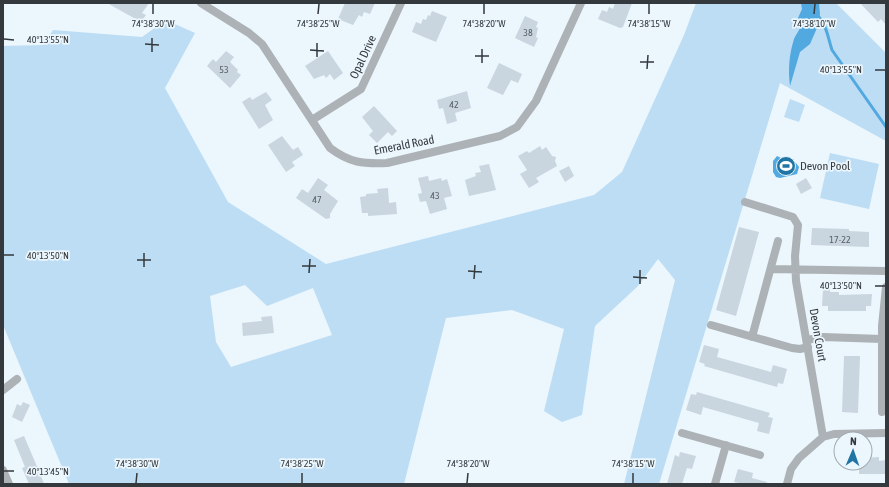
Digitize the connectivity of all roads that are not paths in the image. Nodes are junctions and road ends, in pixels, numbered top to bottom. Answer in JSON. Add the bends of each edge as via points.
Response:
{"nodes":[{"id":1,"x":401,"y":3,"type":"edge"},
{"id":2,"x":581,"y":3,"type":"edge"},
{"id":3,"x":205,"y":4,"type":"edge"},
{"id":4,"x":312,"y":120,"type":"junction"},
{"id":5,"x":745,"y":202,"type":"dead end"},
{"id":6,"x":778,"y":241,"type":"dead end"},
{"id":7,"x":771,"y":269,"type":"junction"},
{"id":8,"x":795,"y":270,"type":"junction"},
{"id":9,"x":886,"y":271,"type":"edge"},
{"id":10,"x":886,"y":287,"type":"edge"},
{"id":11,"x":711,"y":325,"type":"dead end"},
{"id":12,"x":752,"y":337,"type":"junction"},
{"id":13,"x":882,"y":339,"type":"junction"},
{"id":14,"x":808,"y":343,"type":"junction"},
{"id":15,"x":17,"y":379,"type":"dead end"},
{"id":16,"x":3,"y":390,"type":"edge"},
{"id":17,"x":882,"y":412,"type":"dead end"},
{"id":18,"x":682,"y":432,"type":"dead end"},
{"id":19,"x":886,"y":433,"type":"edge"},
{"id":20,"x":823,"y":437,"type":"junction"},
{"id":21,"x":726,"y":445,"type":"junction"},
{"id":22,"x":760,"y":455,"type":"dead end"},
{"id":23,"x":3,"y":470,"type":"edge"},
{"id":24,"x":9,"y":484,"type":"edge"},
{"id":25,"x":715,"y":484,"type":"edge"},
{"id":26,"x":787,"y":484,"type":"edge"}],
"edges":[{"from":1,"to":4,"type":"street","name":"Opal Drive","via":[[361,90]]},
{"from":2,"to":4,"type":"street","name":"Emerald Road","via":[[536,101],[517,127],[500,136],[387,163],[364,163],[344,159],[330,148]]},
{"from":3,"to":4,"type":"street","name":"Emerald Road","via":[[262,44]]},
{"from":5,"to":8,"type":"street","name":"Devon Court","via":[[793,217],[797,221]]},
{"from":6,"to":7,"type":"street"},
{"from":7,"to":8,"type":"street"},
{"from":7,"to":12,"type":"street"},
{"from":8,"to":9,"type":"street"},
{"from":8,"to":14,"type":"street","name":"Devon Court"},
{"from":10,"to":13,"type":"street"},
{"from":11,"to":12,"type":"street"},
{"from":12,"to":14,"type":"street","via":[[800,349]]},
{"from":13,"to":14,"type":"street","via":[[823,337]]},
{"from":13,"to":17,"type":"street"},
{"from":14,"to":20,"type":"street","name":"Devon Court"},
{"from":15,"to":16,"type":"street"},
{"from":18,"to":21,"type":"street"},
{"from":19,"to":20,"type":"street","via":[[834,434]]},
{"from":20,"to":26,"type":"street","via":[[799,458],[791,469]]},
{"from":21,"to":22,"type":"street"},
{"from":21,"to":25,"type":"street"},
{"from":23,"to":24,"type":"street"}]}
